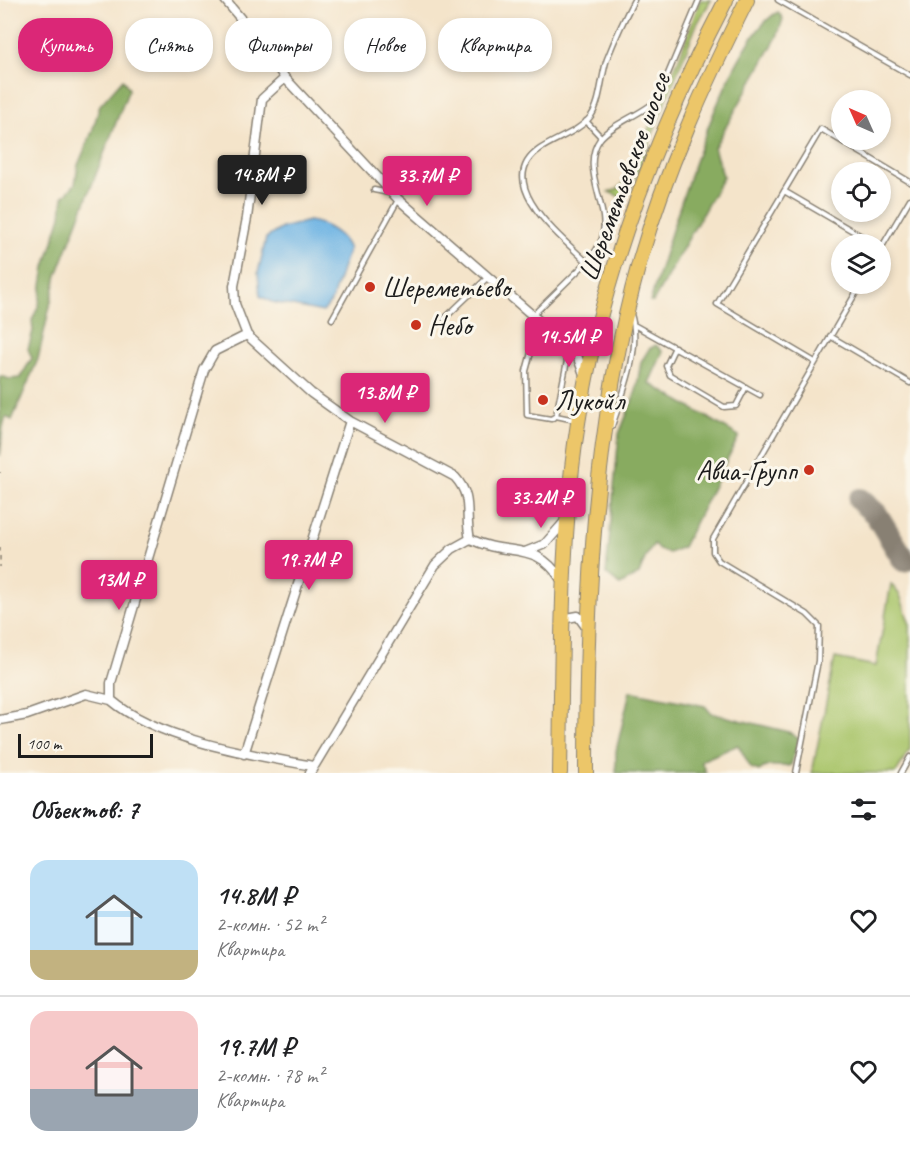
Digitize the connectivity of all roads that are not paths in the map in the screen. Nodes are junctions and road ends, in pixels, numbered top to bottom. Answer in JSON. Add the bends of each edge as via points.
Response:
{"nodes":[{"id":1,"x":225,"y":0,"type":"edge"},
{"id":2,"x":634,"y":0,"type":"edge"},
{"id":3,"x":699,"y":0,"type":"edge"},
{"id":4,"x":726,"y":0,"type":"edge"},
{"id":5,"x":747,"y":0,"type":"edge"},
{"id":6,"x":778,"y":0,"type":"edge"},
{"id":7,"x":910,"y":75,"type":"edge"},
{"id":8,"x":285,"y":78,"type":"junction"},
{"id":9,"x":586,"y":121,"type":"junction"},
{"id":10,"x":601,"y":137,"type":"junction"},
{"id":11,"x":910,"y":182,"type":"edge"},
{"id":12,"x":374,"y":190,"type":"dead end"},
{"id":13,"x":784,"y":191,"type":"junction"},
{"id":14,"x":396,"y":196,"type":"junction"},
{"id":15,"x":910,"y":199,"type":"edge"},
{"id":16,"x":858,"y":234,"type":"edge"},
{"id":17,"x":889,"y":234,"type":"edge"},
{"id":18,"x":587,"y":262,"type":"junction"},
{"id":19,"x":487,"y":278,"type":"junction"},
{"id":20,"x":855,"y":294,"type":"edge"},
{"id":21,"x":628,"y":307,"type":"junction"},
{"id":22,"x":602,"y":316,"type":"junction"},
{"id":23,"x":444,"y":319,"type":"dead end"},
{"id":24,"x":536,"y":319,"type":"junction"},
{"id":25,"x":333,"y":320,"type":"dead end"},
{"id":26,"x":634,"y":325,"type":"junction"},
{"id":27,"x":247,"y":335,"type":"junction"},
{"id":28,"x":831,"y":336,"type":"junction"},
{"id":29,"x":562,"y":343,"type":"junction"},
{"id":30,"x":675,"y":347,"type":"junction"},
{"id":31,"x":815,"y":362,"type":"junction"},
{"id":32,"x":910,"y":383,"type":"edge"},
{"id":33,"x":586,"y":386,"type":"junction"},
{"id":34,"x":746,"y":387,"type":"junction"},
{"id":35,"x":759,"y":395,"type":"dead end"},
{"id":36,"x":556,"y":416,"type":"junction"},
{"id":37,"x":350,"y":421,"type":"junction"},
{"id":38,"x":578,"y":421,"type":"junction"},
{"id":39,"x":602,"y":455,"type":"junction"},
{"id":40,"x":567,"y":518,"type":"junction"},
{"id":41,"x":470,"y":539,"type":"junction"},
{"id":42,"x":525,"y":552,"type":"junction"},
{"id":43,"x":562,"y":581,"type":"junction"},
{"id":44,"x":562,"y":628,"type":"junction"},
{"id":45,"x":586,"y":630,"type":"junction"},
{"id":46,"x":111,"y":700,"type":"junction"},
{"id":47,"x":0,"y":720,"type":"edge"},
{"id":48,"x":244,"y":754,"type":"junction"},
{"id":49,"x":910,"y":757,"type":"edge"},
{"id":50,"x":312,"y":769,"type":"edge"},
{"id":51,"x":560,"y":773,"type":"edge"},
{"id":52,"x":586,"y":773,"type":"edge"},
{"id":53,"x":796,"y":773,"type":"edge"},
{"id":54,"x":901,"y":773,"type":"edge"}],
"edges":[{"from":1,"to":8,"type":"street"},
{"from":2,"to":9,"type":"lane","via":[[607,60],[592,115]]},
{"from":3,"to":10,"type":"lane","via":[[657,100]]},
{"from":4,"to":22,"type":"main road","name":"Шереметьевское шоссе","via":[[669,117],[619,255]]},
{"from":5,"to":21,"type":"main road","name":"Шереметьевское шоссе","via":[[689,121],[663,188]]},
{"from":6,"to":7,"type":"lane"},
{"from":8,"to":14,"type":"street"},
{"from":8,"to":27,"type":"street","via":[[262,99],[234,286],[235,304]]},
{"from":9,"to":10,"type":"lane"},
{"from":9,"to":18,"type":"lane","via":[[538,150],[522,179],[529,198]]},
{"from":10,"to":18,"type":"lane","via":[[593,163],[603,217],[602,238]]},
{"from":11,"to":13,"type":"lane","via":[[821,129]]},
{"from":12,"to":14,"type":"lane"},
{"from":13,"to":16,"type":"lane"},
{"from":13,"to":31,"type":"lane","via":[[717,304]]},
{"from":14,"to":19,"type":"street"},
{"from":14,"to":25,"type":"lane"},
{"from":15,"to":17,"type":"lane"},
{"from":18,"to":24,"type":"lane"},
{"from":19,"to":23,"type":"lane"},
{"from":19,"to":24,"type":"street"},
{"from":20,"to":28,"type":"lane"},
{"from":21,"to":26,"type":"lane"},
{"from":21,"to":39,"type":"main road","name":"Шереметьевское шоссе"},
{"from":22,"to":29,"type":"street","via":[[584,337]]},
{"from":22,"to":33,"type":"main road","name":"Шереметьевское шоссе"},
{"from":24,"to":29,"type":"street"},
{"from":24,"to":36,"type":"lane","via":[[525,371],[527,415],[551,419]]},
{"from":26,"to":30,"type":"lane"},
{"from":26,"to":39,"type":"lane","via":[[633,349],[621,399]]},
{"from":27,"to":37,"type":"street","via":[[311,393]]},
{"from":27,"to":46,"type":"street","via":[[215,351],[204,370],[111,683]]},
{"from":28,"to":31,"type":"lane"},
{"from":28,"to":32,"type":"lane"},
{"from":29,"to":33,"type":"street","via":[[576,353]]},
{"from":29,"to":36,"type":"lane","via":[[567,361]]},
{"from":30,"to":34,"type":"lane"},
{"from":30,"to":34,"type":"lane","via":[[666,366],[670,375],[724,407],[736,406]]},
{"from":31,"to":53,"type":"lane","via":[[712,546],[719,561],[807,614],[819,626],[819,654]]},
{"from":33,"to":38,"type":"main road","name":"Шереметьевское шоссе"},
{"from":34,"to":35,"type":"lane"},
{"from":36,"to":38,"type":"lane"},
{"from":37,"to":41,"type":"street","via":[[455,477],[465,488]]},
{"from":37,"to":48,"type":"street"},
{"from":38,"to":40,"type":"main road","name":"Шереметьевское шоссе"},
{"from":39,"to":45,"type":"main road","name":"Шереметьевское шоссе"},
{"from":40,"to":42,"type":"street","via":[[545,544]]},
{"from":40,"to":43,"type":"main road","name":"Шереметьевское шоссе"},
{"from":41,"to":42,"type":"street","via":[[488,548]]},
{"from":41,"to":50,"type":"street","via":[[435,565]]},
{"from":42,"to":43,"type":"street","via":[[545,559]]},
{"from":43,"to":44,"type":"main road","name":"Шереметьевское шоссе"},
{"from":44,"to":45,"type":"street","via":[[572,616],[583,619]]},
{"from":44,"to":51,"type":"main road","name":"Шереметьевское шоссе"},
{"from":45,"to":52,"type":"main road","name":"Шереметьевское шоссе"},
{"from":46,"to":47,"type":"street","via":[[86,693],[27,715]]},
{"from":46,"to":48,"type":"street","via":[[130,716]]},
{"from":48,"to":50,"type":"street"},
{"from":49,"to":54,"type":"lane"}]}
